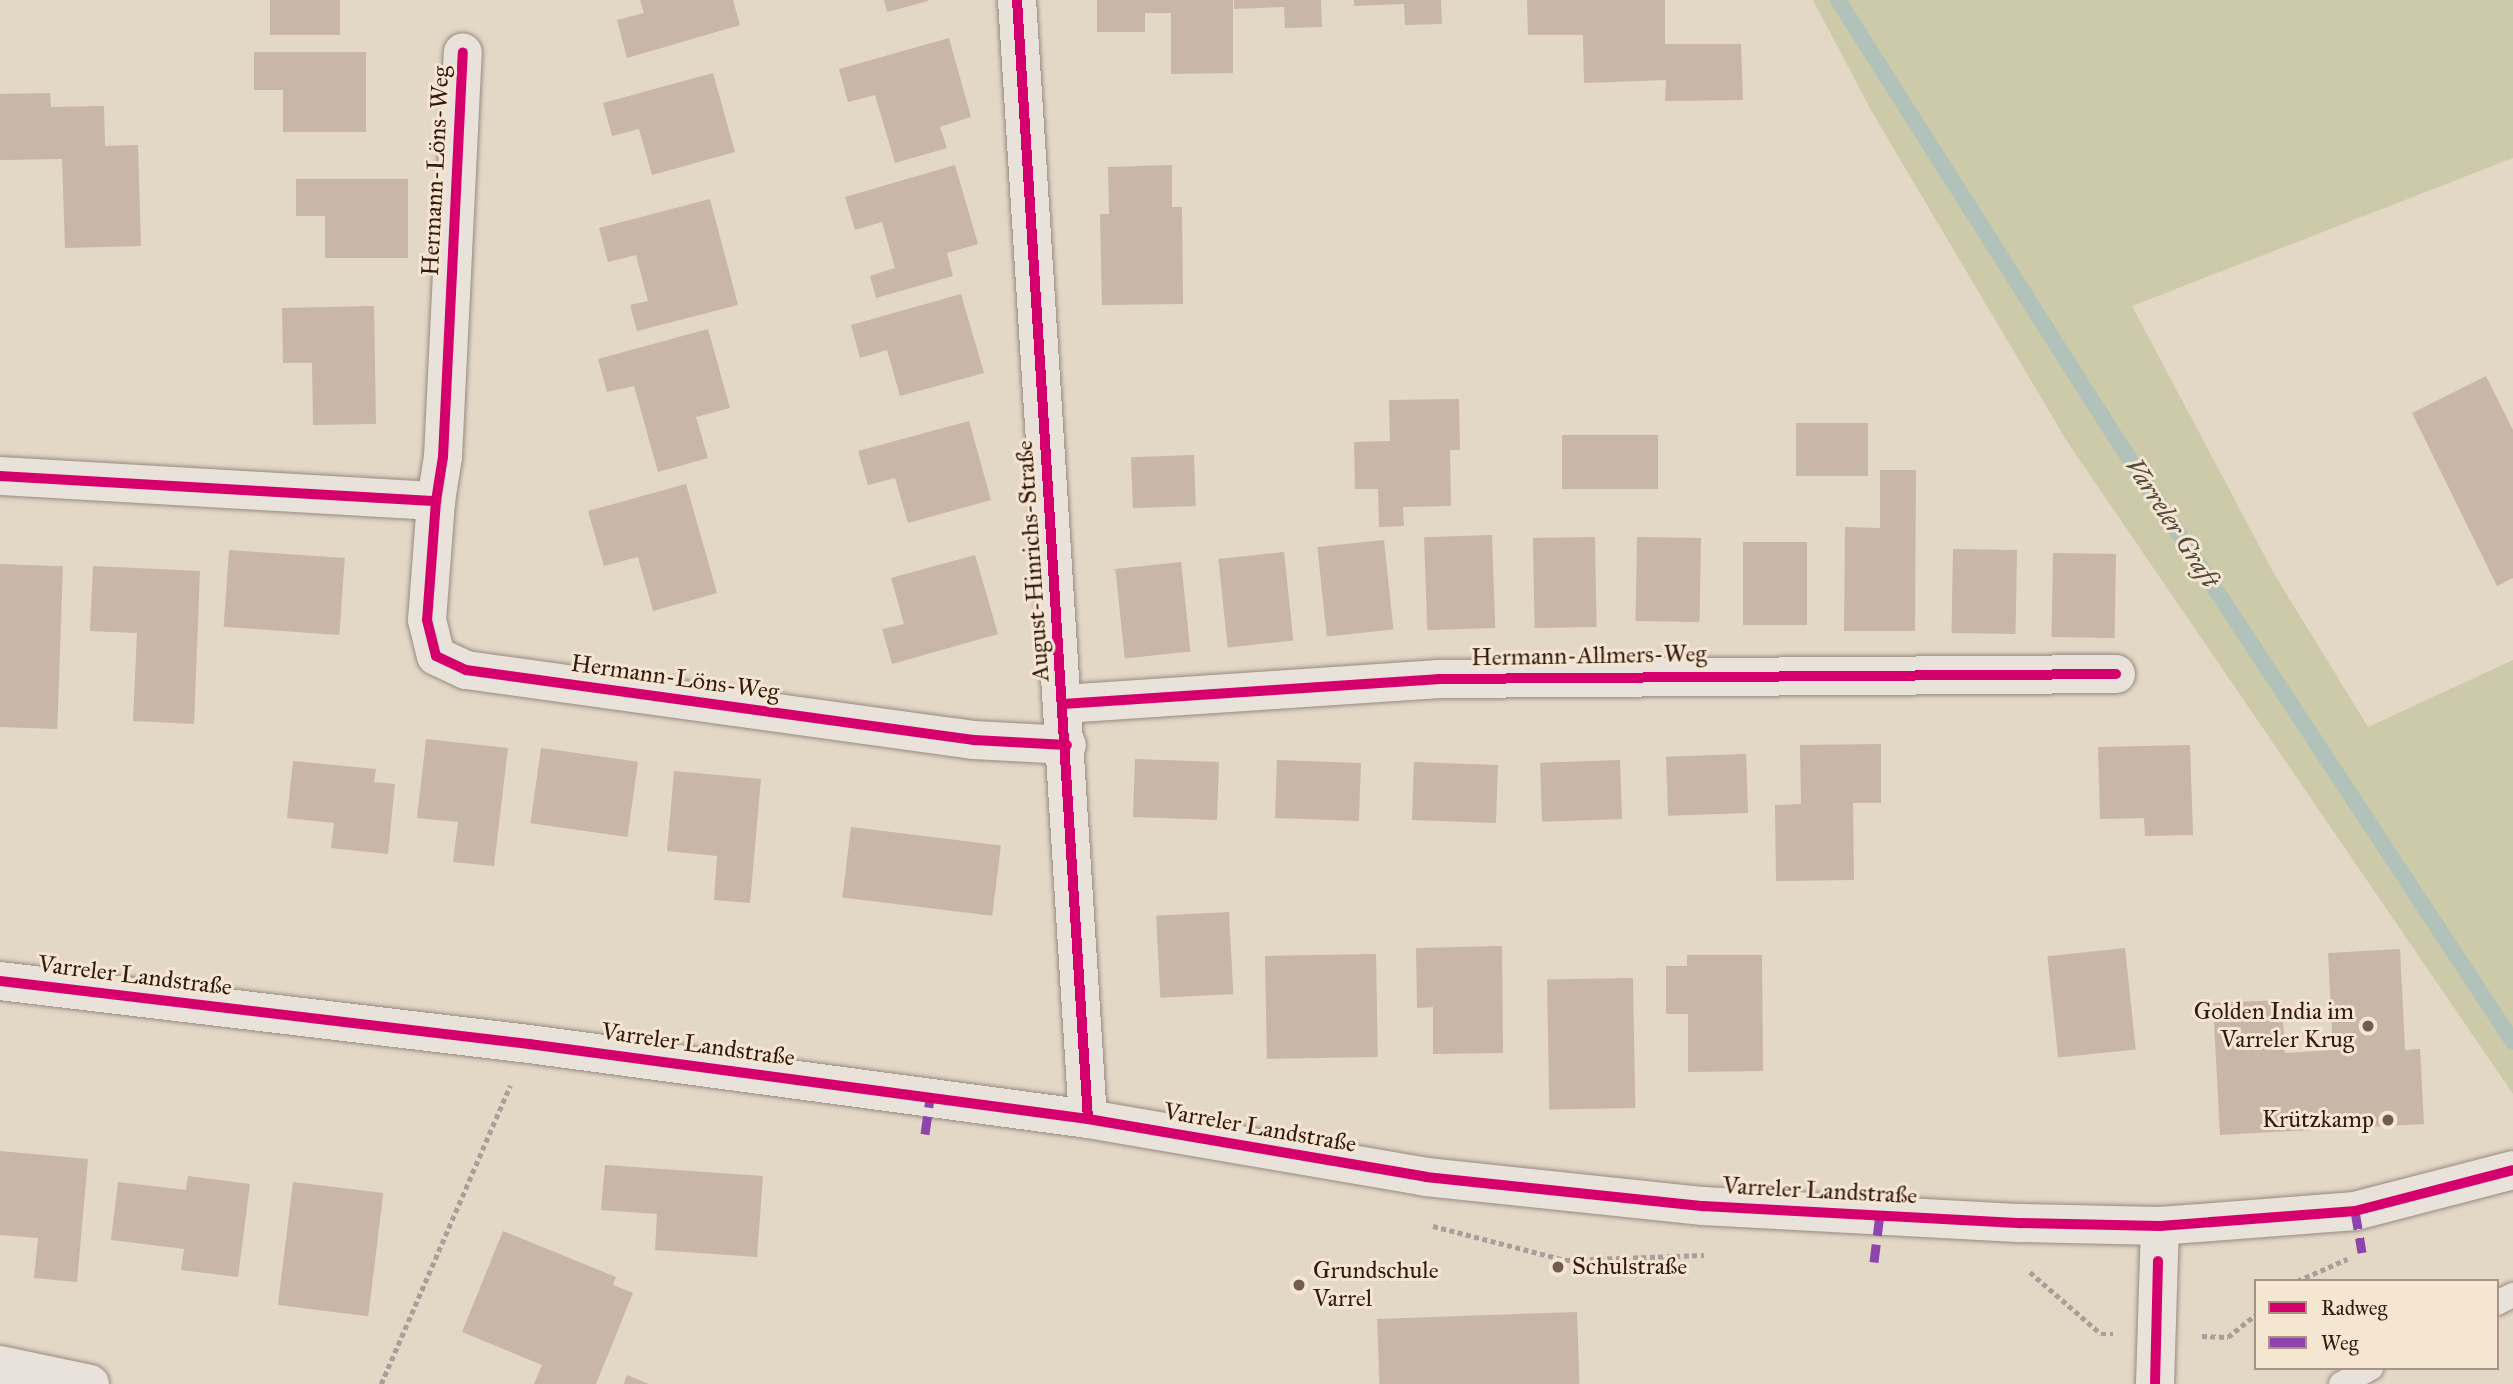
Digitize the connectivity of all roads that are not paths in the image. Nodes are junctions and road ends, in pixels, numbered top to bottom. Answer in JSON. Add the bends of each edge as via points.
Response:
{"nodes":[{"id":1,"x":1017,"y":0,"type":"edge"},
{"id":2,"x":463,"y":52,"type":"dead end"},
{"id":3,"x":0,"y":476,"type":"edge"},
{"id":4,"x":436,"y":501,"type":"junction"},
{"id":5,"x":2116,"y":674,"type":"dead end"},
{"id":6,"x":1064,"y":704,"type":"junction"},
{"id":7,"x":1067,"y":746,"type":"junction"},
{"id":8,"x":0,"y":981,"type":"edge"},
{"id":9,"x":1088,"y":1119,"type":"junction"},
{"id":10,"x":2513,"y":1170,"type":"edge"},
{"id":11,"x":2160,"y":1226,"type":"junction"},
{"id":12,"x":0,"y":1365,"type":"edge"},
{"id":13,"x":2367,"y":1370,"type":"edge"},
{"id":14,"x":90,"y":1384,"type":"edge"},
{"id":15,"x":2155,"y":1384,"type":"edge"},
{"id":16,"x":2341,"y":1384,"type":"edge"}],
"edges":[{"from":1,"to":6,"type":"street","name":"August-Hinrichs-Straße"},
{"from":2,"to":4,"type":"street","name":"Hermann-Löns-Weg","via":[[443,457]]},
{"from":3,"to":4,"type":"street"},
{"from":4,"to":7,"type":"street","name":"Hermann-Löns-Weg","via":[[427,620],[436,656],[466,670],[974,740]]},
{"from":5,"to":6,"type":"street","name":"Hermann-Allmers-Weg","via":[[1439,679]]},
{"from":6,"to":7,"type":"street","name":"August-Hinrichs-Straße"},
{"from":7,"to":9,"type":"street","name":"August-Hinrichs-Straße"},
{"from":8,"to":9,"type":"street","name":"Varreler Landstraße","via":[[529,1044]]},
{"from":9,"to":11,"type":"street","name":"Varreler Landstraße","via":[[1301,1157],[1541,1192],[1703,1206]]},
{"from":10,"to":11,"type":"street","name":"Varreler Landstraße","via":[[2355,1211]]},
{"from":11,"to":15,"type":"street"},
{"from":12,"to":14,"type":"street"},
{"from":13,"to":16,"type":"lane"}]}
